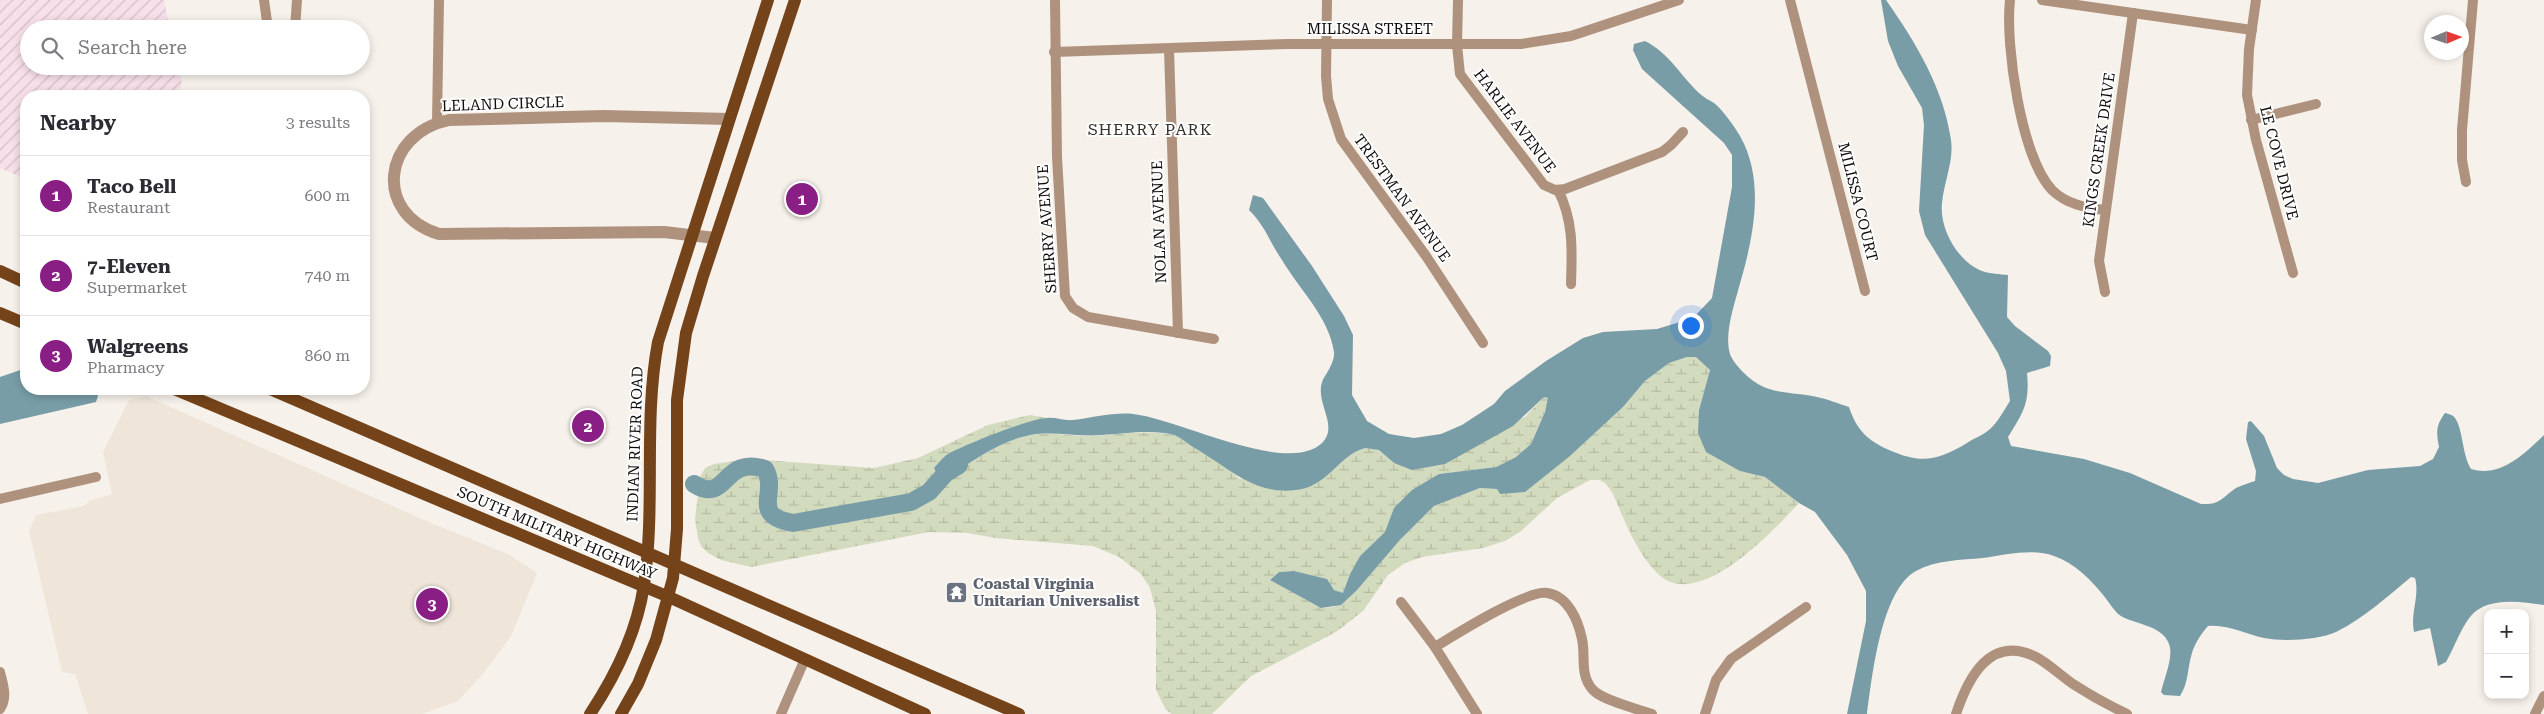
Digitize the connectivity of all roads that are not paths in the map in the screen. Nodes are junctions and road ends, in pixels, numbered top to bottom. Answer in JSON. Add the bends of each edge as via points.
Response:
{"nodes":[{"id":1,"x":264,"y":0,"type":"edge"},
{"id":2,"x":297,"y":0,"type":"edge"},
{"id":3,"x":439,"y":0,"type":"edge"},
{"id":4,"x":768,"y":0,"type":"edge"},
{"id":5,"x":795,"y":0,"type":"edge"},
{"id":6,"x":1055,"y":0,"type":"edge"},
{"id":7,"x":1327,"y":0,"type":"edge"},
{"id":8,"x":1458,"y":0,"type":"edge"},
{"id":9,"x":1679,"y":0,"type":"edge"},
{"id":10,"x":1790,"y":0,"type":"edge"},
{"id":11,"x":2010,"y":0,"type":"edge"},
{"id":12,"x":2042,"y":0,"type":"edge"},
{"id":13,"x":2256,"y":0,"type":"edge"},
{"id":14,"x":2473,"y":0,"type":"edge"},
{"id":15,"x":2084,"y":3,"type":"edge"},
{"id":16,"x":2133,"y":13,"type":"junction"},
{"id":17,"x":267,"y":20,"type":"edge"},
{"id":18,"x":295,"y":20,"type":"edge"},
{"id":19,"x":2252,"y":30,"type":"junction"},
{"id":20,"x":1326,"y":44,"type":"junction"},
{"id":21,"x":1457,"y":45,"type":"junction"},
{"id":22,"x":1169,"y":49,"type":"junction"},
{"id":23,"x":1054,"y":52,"type":"junction"},
{"id":24,"x":2316,"y":104,"type":"dead end"},
{"id":25,"x":729,"y":119,"type":"junction"},
{"id":26,"x":2251,"y":120,"type":"junction"},
{"id":27,"x":437,"y":122,"type":"junction"},
{"id":28,"x":1683,"y":132,"type":"dead end"},
{"id":29,"x":2466,"y":182,"type":"dead end"},
{"id":30,"x":1558,"y":190,"type":"junction"},
{"id":31,"x":2105,"y":210,"type":"junction"},
{"id":32,"x":691,"y":234,"type":"junction"},
{"id":33,"x":715,"y":238,"type":"junction"},
{"id":34,"x":0,"y":271,"type":"edge"},
{"id":35,"x":2293,"y":273,"type":"dead end"},
{"id":36,"x":20,"y":280,"type":"edge"},
{"id":37,"x":1571,"y":284,"type":"dead end"},
{"id":38,"x":1865,"y":291,"type":"dead end"},
{"id":39,"x":2105,"y":292,"type":"dead end"},
{"id":40,"x":0,"y":313,"type":"edge"},
{"id":41,"x":20,"y":321,"type":"edge"},
{"id":42,"x":1178,"y":333,"type":"junction"},
{"id":43,"x":1214,"y":339,"type":"dead end"},
{"id":44,"x":1483,"y":342,"type":"dead end"},
{"id":45,"x":188,"y":395,"type":"edge"},
{"id":46,"x":284,"y":395,"type":"edge"},
{"id":47,"x":96,"y":477,"type":"dead end"},
{"id":48,"x":0,"y":499,"type":"edge"},
{"id":49,"x":648,"y":553,"type":"junction"},
{"id":50,"x":675,"y":564,"type":"junction"},
{"id":51,"x":644,"y":587,"type":"junction"},
{"id":52,"x":669,"y":597,"type":"junction"},
{"id":53,"x":1401,"y":602,"type":"dead end"},
{"id":54,"x":1806,"y":607,"type":"dead end"},
{"id":55,"x":1435,"y":646,"type":"junction"},
{"id":56,"x":805,"y":659,"type":"junction"},
{"id":57,"x":0,"y":672,"type":"edge"},
{"id":58,"x":2544,"y":696,"type":"edge"},
{"id":59,"x":0,"y":708,"type":"edge"},
{"id":60,"x":590,"y":714,"type":"edge"},
{"id":61,"x":622,"y":714,"type":"edge"},
{"id":62,"x":781,"y":714,"type":"edge"},
{"id":63,"x":925,"y":714,"type":"edge"},
{"id":64,"x":1019,"y":714,"type":"edge"},
{"id":65,"x":1477,"y":714,"type":"edge"},
{"id":66,"x":1652,"y":714,"type":"edge"},
{"id":67,"x":1704,"y":714,"type":"edge"},
{"id":68,"x":1956,"y":714,"type":"edge"},
{"id":69,"x":2126,"y":714,"type":"edge"},
{"id":70,"x":2535,"y":714,"type":"edge"}],
"edges":[{"from":1,"to":17,"type":"street"},
{"from":2,"to":18,"type":"street"},
{"from":3,"to":27,"type":"street"},
{"from":4,"to":25,"type":"main road","name":"INDIAN RIVER ROAD"},
{"from":5,"to":33,"type":"main road"},
{"from":6,"to":23,"type":"street","name":"SHERRY AVENUE"},
{"from":7,"to":20,"type":"street","name":"TRESTMAN AVENUE"},
{"from":8,"to":21,"type":"street","name":"HARLIE AVENUE"},
{"from":9,"to":21,"type":"street","name":"MILISSA STREET","via":[[1554,40]]},
{"from":10,"to":38,"type":"street","name":"MILISSA COURT"},
{"from":11,"to":31,"type":"street","via":[[2008,37],[2011,57],[2036,166],[2054,191],[2066,200]]},
{"from":12,"to":15,"type":"street"},
{"from":13,"to":19,"type":"street","name":"LE COVE DRIVE"},
{"from":14,"to":29,"type":"street","via":[[2462,130]]},
{"from":15,"to":16,"type":"street"},
{"from":16,"to":19,"type":"street"},
{"from":16,"to":31,"type":"street","name":"KINGS CREEK DRIVE"},
{"from":19,"to":26,"type":"street","name":"LE COVE DRIVE","via":[[2247,72]]},
{"from":20,"to":21,"type":"street","name":"MILISSA STREET"},
{"from":20,"to":22,"type":"street","name":"MILISSA STREET"},
{"from":20,"to":44,"type":"street","name":"TRESTMAN AVENUE","via":[[1328,99],[1341,139],[1426,256]]},
{"from":21,"to":30,"type":"street","name":"HARLIE AVENUE","via":[[1460,74],[1544,185]]},
{"from":22,"to":23,"type":"street","name":"MILISSA STREET"},
{"from":22,"to":42,"type":"street","name":"NOLAN AVENUE"},
{"from":23,"to":42,"type":"street","name":"SHERRY AVENUE","via":[[1065,296],[1073,308],[1088,317]]},
{"from":24,"to":26,"type":"street"},
{"from":25,"to":27,"type":"street","name":"LELAND CIRCLE","via":[[604,116]]},
{"from":25,"to":32,"type":"main road","name":"INDIAN RIVER ROAD"},
{"from":26,"to":35,"type":"street","name":"LE COVE DRIVE"},
{"from":27,"to":32,"type":"street","name":"LELAND CIRCLE","via":[[410,139],[398,157],[394,176],[395,188],[406,211],[420,226],[430,231],[449,236]]},
{"from":28,"to":30,"type":"street","via":[[1662,152]]},
{"from":30,"to":37,"type":"street","via":[[1565,203],[1573,240]]},
{"from":31,"to":39,"type":"street","name":"KINGS CREEK DRIVE","via":[[2099,261]]},
{"from":32,"to":33,"type":"street","name":"LELAND CIRCLE"},
{"from":32,"to":49,"type":"main road","name":"INDIAN RIVER ROAD","via":[[667,308],[653,370],[648,442]]},
{"from":33,"to":50,"type":"main road","via":[[686,333],[680,370]]},
{"from":34,"to":36,"type":"main road"},
{"from":40,"to":41,"type":"main road"},
{"from":42,"to":43,"type":"street","name":"SHERRY AVENUE"},
{"from":45,"to":51,"type":"main road","name":"SOUTH MILITARY HIGHWAY"},
{"from":46,"to":49,"type":"main road","name":"SOUTH MILITARY HIGHWAY"},
{"from":47,"to":48,"type":"street"},
{"from":49,"to":50,"type":"main road","name":"SOUTH MILITARY HIGHWAY"},
{"from":49,"to":51,"type":"main road","name":"INDIAN RIVER ROAD"},
{"from":50,"to":52,"type":"main road"},
{"from":50,"to":64,"type":"main road","name":"SOUTH MILITARY HIGHWAY"},
{"from":51,"to":52,"type":"main road","name":"SOUTH MILITARY HIGHWAY"},
{"from":51,"to":60,"type":"main road","name":"INDIAN RIVER ROAD","via":[[630,638]]},
{"from":52,"to":56,"type":"main road","name":"SOUTH MILITARY HIGHWAY"},
{"from":52,"to":61,"type":"main road","via":[[647,664]]},
{"from":53,"to":55,"type":"street"},
{"from":54,"to":67,"type":"street","via":[[1731,659],[1716,680]]},
{"from":55,"to":65,"type":"street"},
{"from":55,"to":66,"type":"street","via":[[1537,593],[1554,595],[1562,599],[1576,620],[1582,640],[1584,670],[1593,690],[1608,700]]},
{"from":56,"to":62,"type":"street"},
{"from":56,"to":63,"type":"main road","name":"SOUTH MILITARY HIGHWAY"},
{"from":57,"to":59,"type":"street","via":[[5,694]]},
{"from":58,"to":70,"type":"street"},
{"from":68,"to":69,"type":"street","via":[[1978,668],[1993,656],[2012,651],[2034,656],[2072,683]]}]}
